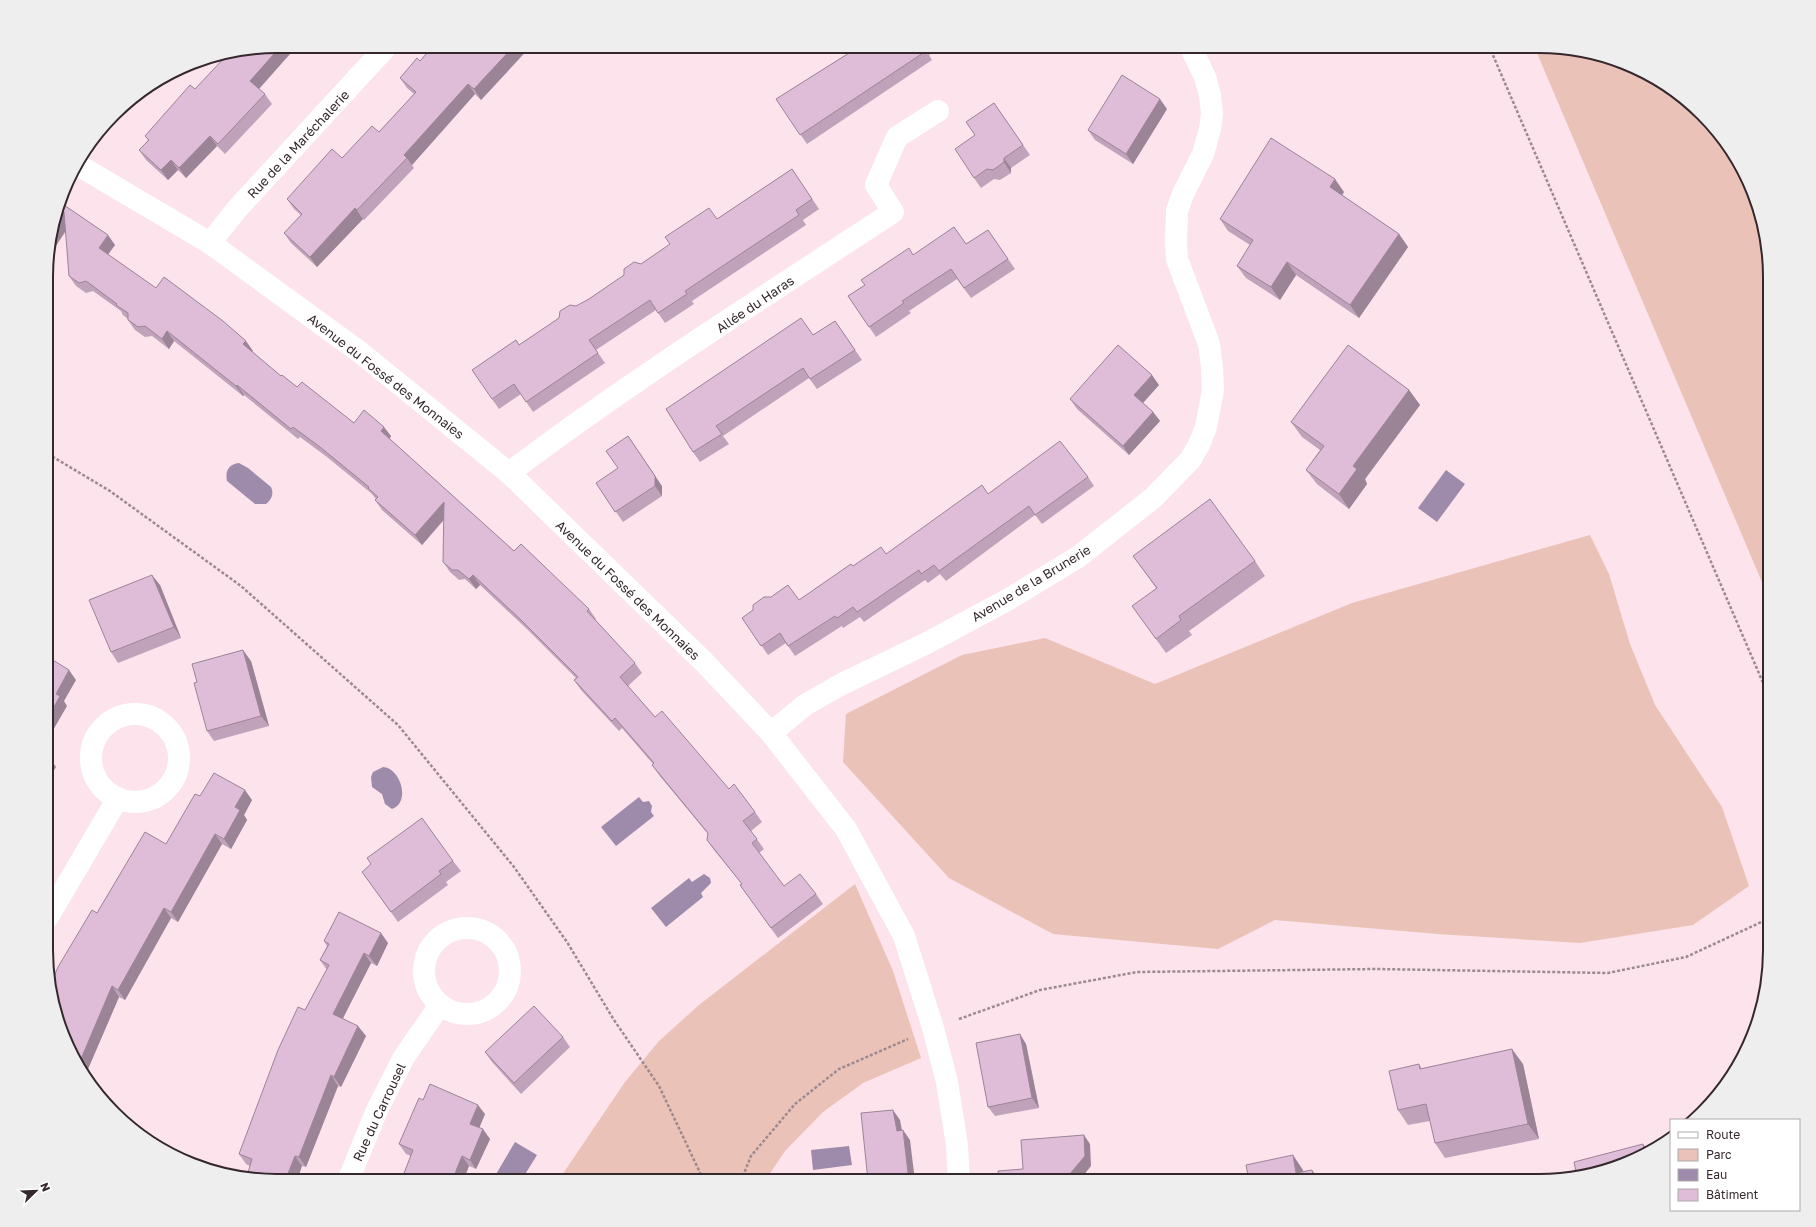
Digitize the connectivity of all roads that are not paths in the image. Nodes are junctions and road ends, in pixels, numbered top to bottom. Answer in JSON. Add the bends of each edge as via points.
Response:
{"nodes":[{"id":1,"x":382,"y":53,"type":"edge"},
{"id":2,"x":1193,"y":53,"type":"edge"},
{"id":3,"x":938,"y":111,"type":"dead end"},
{"id":4,"x":82,"y":167,"type":"edge"},
{"id":5,"x":210,"y":243,"type":"junction"},
{"id":6,"x":509,"y":474,"type":"junction"},
{"id":7,"x":770,"y":733,"type":"junction"},
{"id":8,"x":118,"y":798,"type":"junction"},
{"id":9,"x":53,"y":908,"type":"edge"},
{"id":10,"x":440,"y":1005,"type":"dead end"},
{"id":11,"x":351,"y":1174,"type":"edge"},
{"id":12,"x":959,"y":1174,"type":"edge"}],
"edges":[{"from":1,"to":5,"type":"street","name":"Rue de la Maréchalerie","via":[[238,209]]},
{"from":2,"to":7,"type":"street","name":"Avenue de la Brunerie","via":[[1205,77],[1212,114],[1203,154],[1183,194],[1178,211],[1176,242],[1178,259],[1209,344],[1213,390],[1206,427],[1190,460],[1153,498],[1078,557],[996,606],[840,685],[805,705]]},
{"from":3,"to":6,"type":"street","name":"Allée du Haras","via":[[897,136],[876,185],[893,212],[631,387]]},
{"from":4,"to":5,"type":"street","name":"Avenue du Fossé des Monnaies"},
{"from":5,"to":6,"type":"street","name":"Avenue du Fossé des Monnaies","via":[[361,353]]},
{"from":6,"to":7,"type":"street","name":"Avenue du Fossé des Monnaies","via":[[704,662]]},
{"from":7,"to":12,"type":"street","name":"Avenue du Fossé des Monnaies","via":[[846,829],[904,936],[947,1082],[957,1145]]},
{"from":8,"to":8,"type":"street","via":[[131,802],[145,801],[157,796],[176,776],[179,762],[174,736],[165,725],[152,717],[138,713],[109,722],[98,734],[92,748],[91,763],[96,778],[105,790]]},
{"from":8,"to":9,"type":"street"},
{"from":10,"to":11,"type":"street","name":"Rue du Carrousel","via":[[404,1057],[377,1110]]}]}
